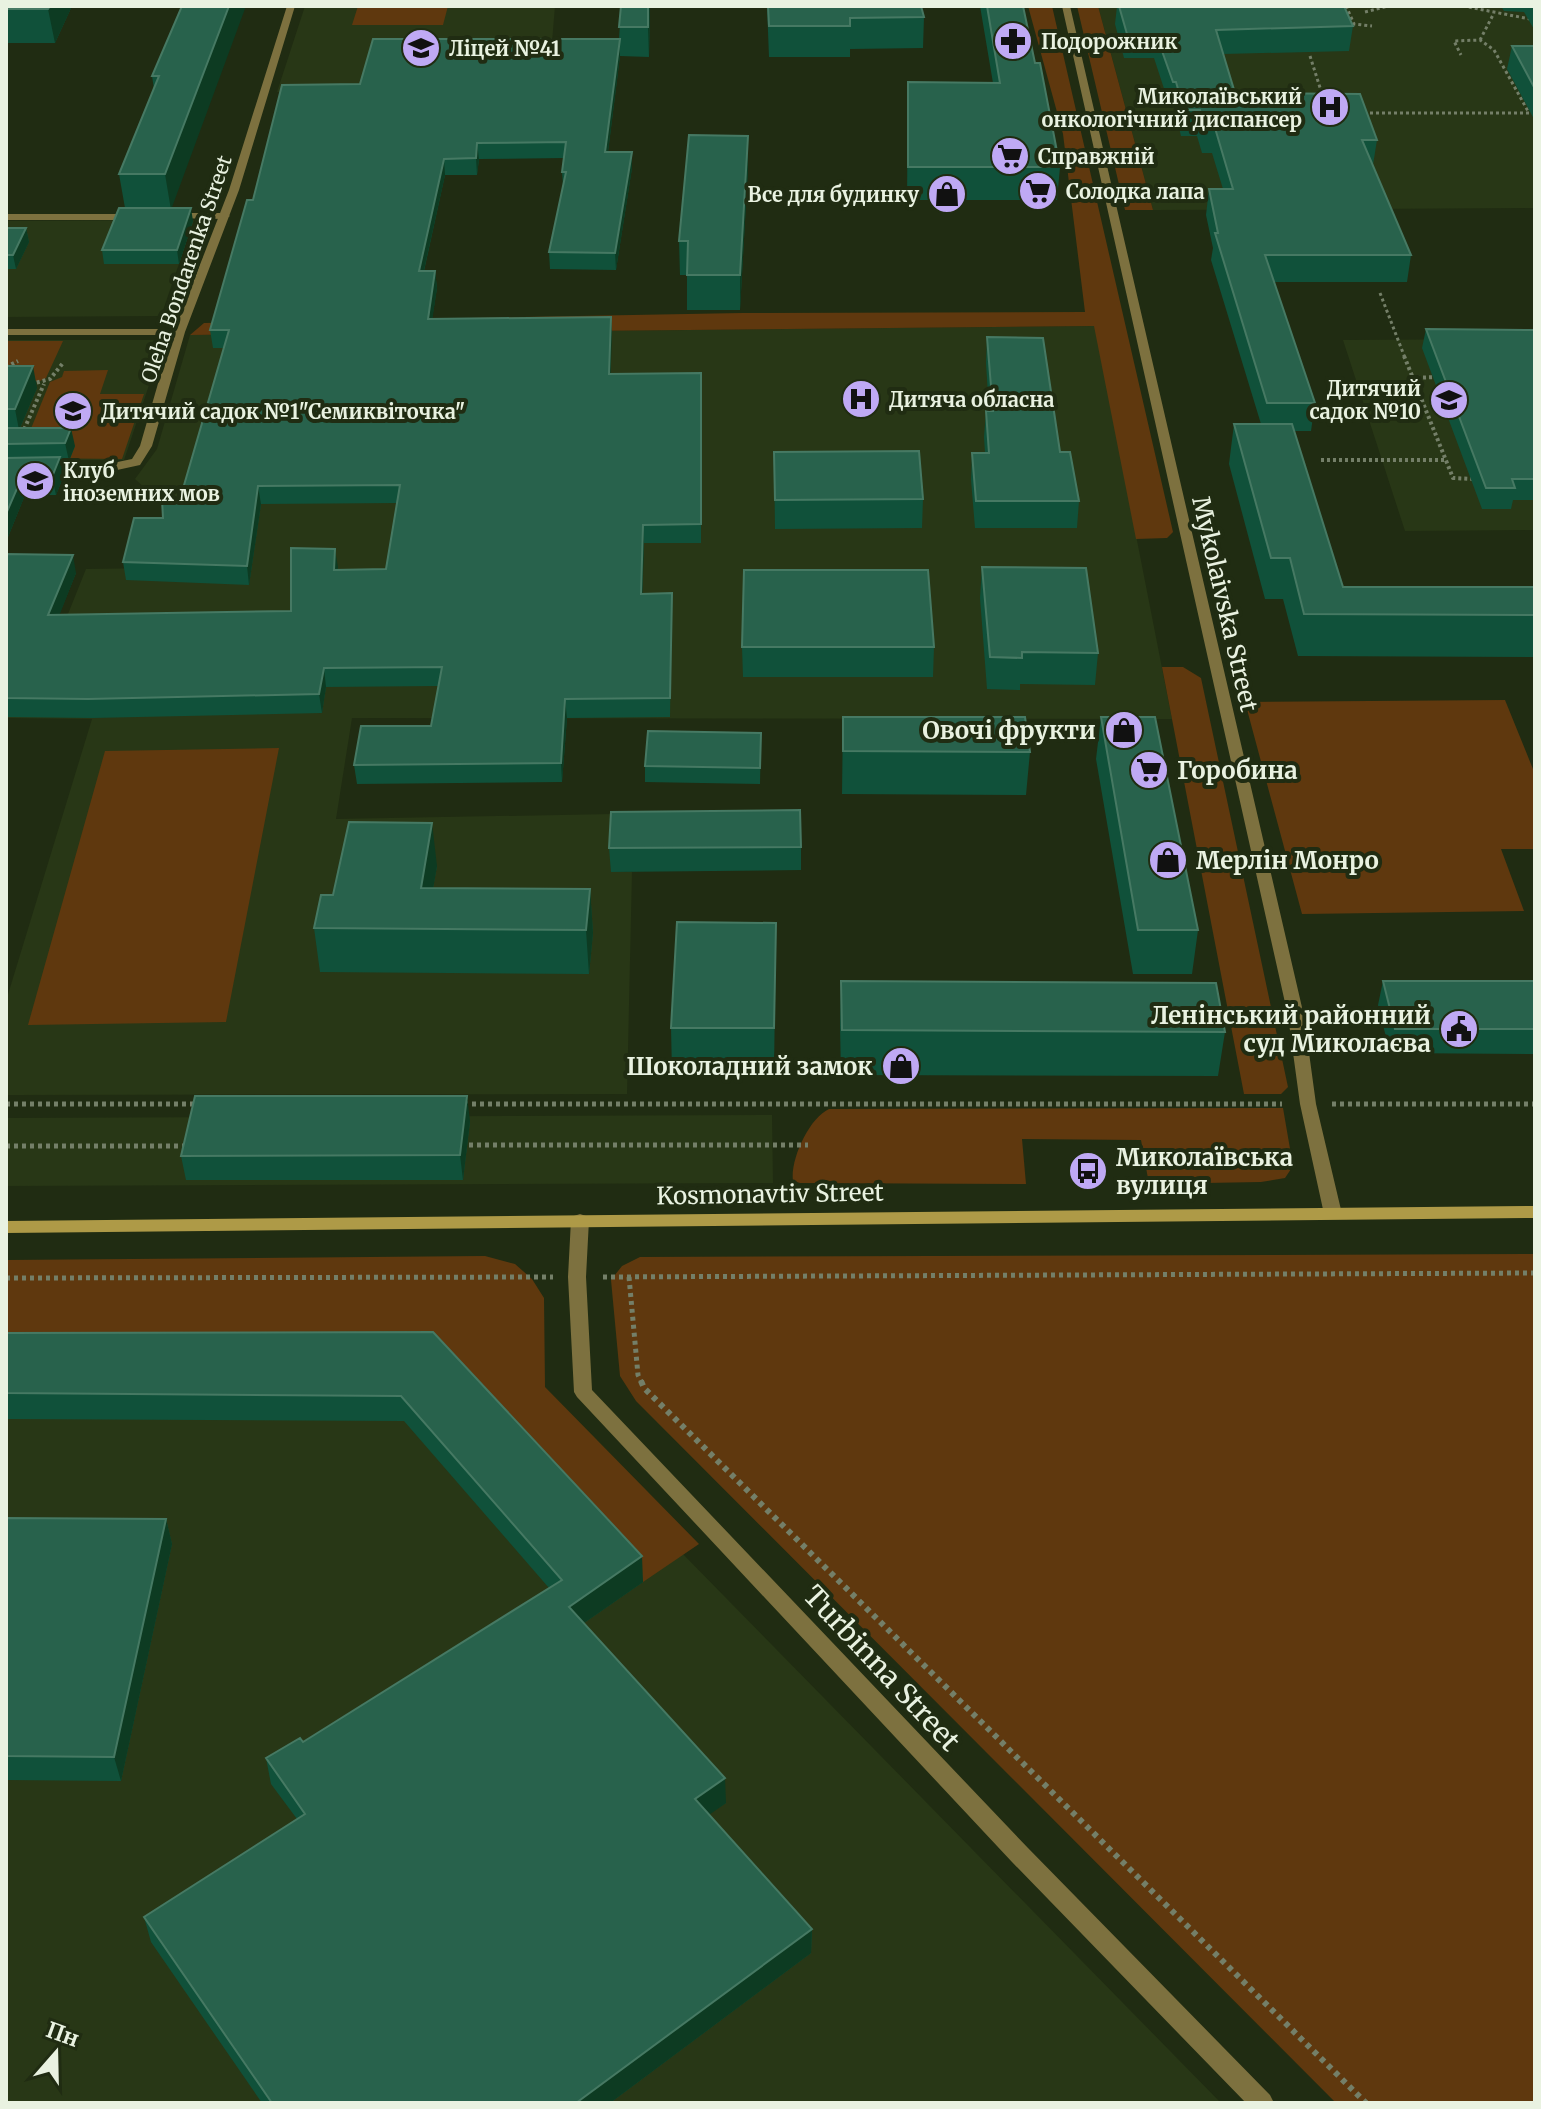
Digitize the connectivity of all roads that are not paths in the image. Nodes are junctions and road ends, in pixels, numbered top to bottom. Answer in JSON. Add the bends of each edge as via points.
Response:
{"nodes":[{"id":1,"x":291,"y":6,"type":"edge"},
{"id":2,"x":1066,"y":6,"type":"edge"},
{"id":3,"x":162,"y":216,"type":"edge"},
{"id":4,"x":225,"y":216,"type":"junction"},
{"id":5,"x":6,"y":217,"type":"edge"},
{"id":6,"x":146,"y":217,"type":"edge"},
{"id":7,"x":6,"y":332,"type":"edge"},
{"id":8,"x":179,"y":332,"type":"junction"},
{"id":9,"x":6,"y":469,"type":"edge"},
{"id":10,"x":1535,"y":1212,"type":"edge"},
{"id":11,"x":1333,"y":1214,"type":"junction"},
{"id":12,"x":580,"y":1220,"type":"junction"},
{"id":13,"x":6,"y":1227,"type":"edge"},
{"id":14,"x":1262,"y":2103,"type":"edge"}],
"edges":[{"from":1,"to":4,"type":"street","name":"Oleha Bondarenka Street"},
{"from":2,"to":11,"type":"street","name":"Mykolaivska Street","via":[[1296,1016],[1308,1104]]},
{"from":3,"to":4,"type":"street"},
{"from":4,"to":8,"type":"street","name":"Oleha Bondarenka Street"},
{"from":5,"to":6,"type":"street"},
{"from":7,"to":8,"type":"street"},
{"from":8,"to":9,"type":"street","name":"Oleha Bondarenka Street","via":[[146,446],[136,462],[108,468]]},
{"from":10,"to":11,"type":"main road","name":"Kosmonavtiv Street"},
{"from":11,"to":12,"type":"main road","name":"Kosmonavtiv Street"},
{"from":12,"to":13,"type":"main road","name":"Kosmonavtiv Street"},
{"from":12,"to":14,"type":"street","name":"Turbinna Street","via":[[583,1392]]}]}
